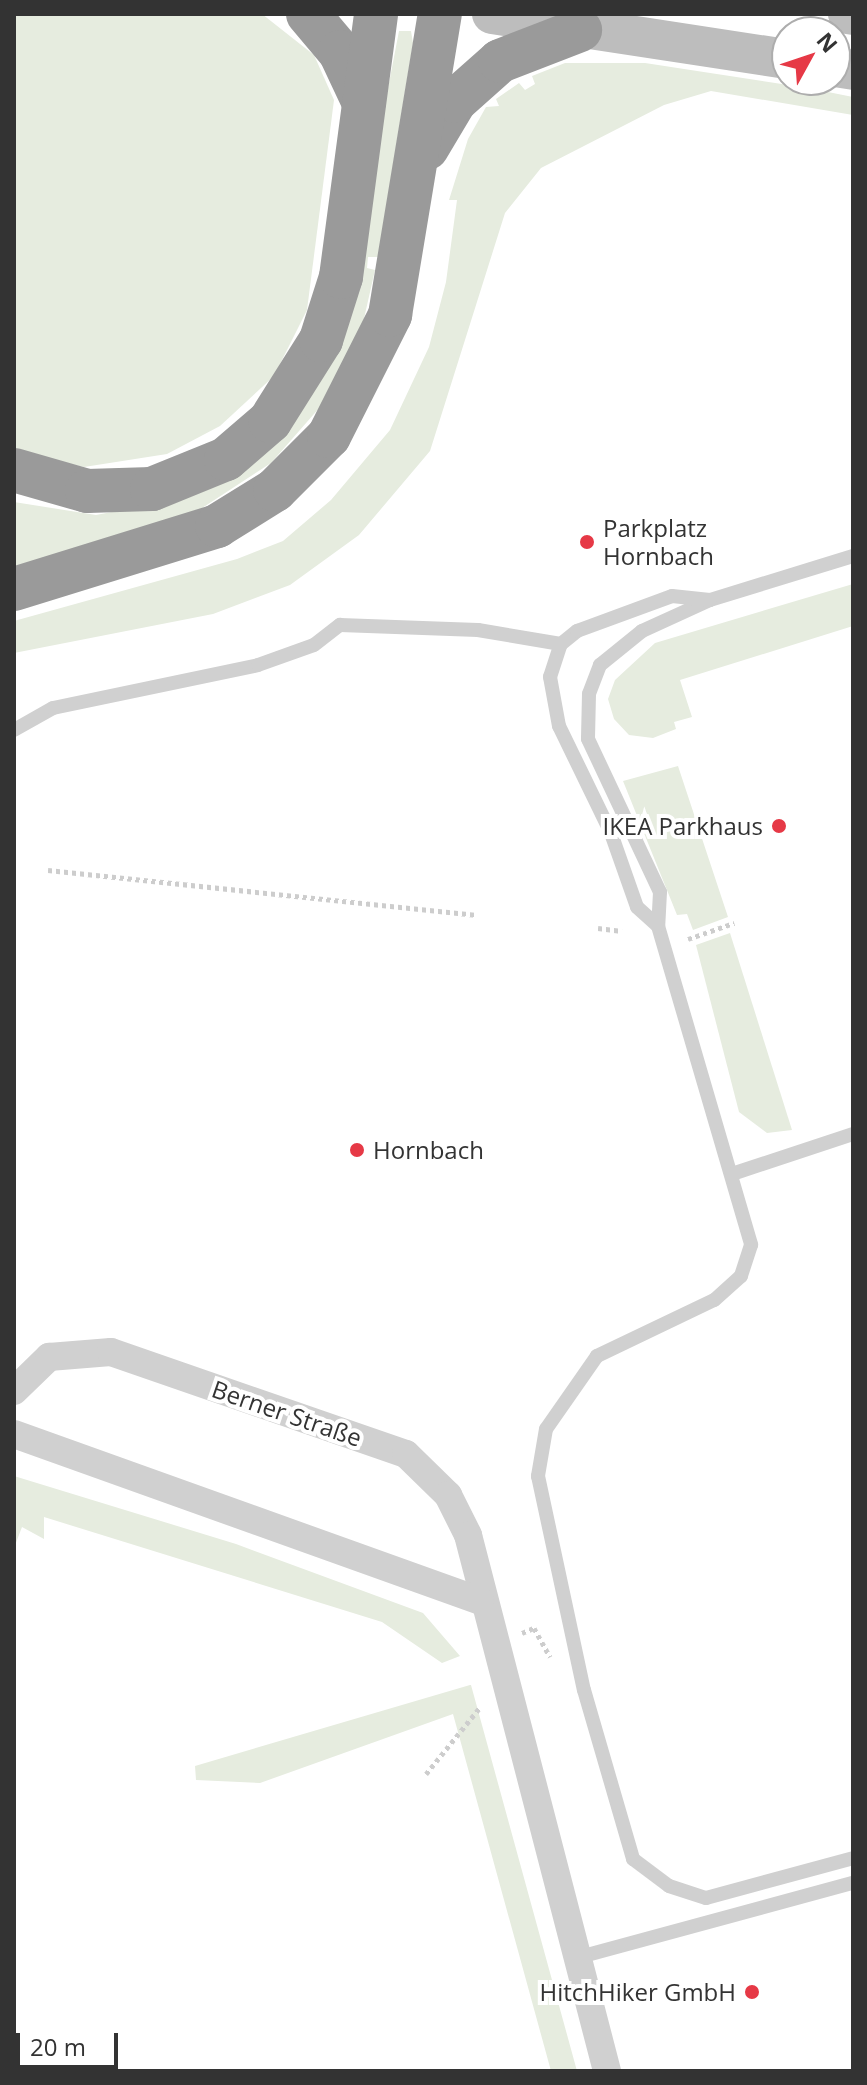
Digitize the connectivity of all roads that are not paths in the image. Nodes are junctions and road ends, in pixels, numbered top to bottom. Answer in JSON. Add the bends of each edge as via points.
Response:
{"nodes":[{"id":1,"x":308,"y":14,"type":"edge"},
{"id":2,"x":376,"y":14,"type":"edge"},
{"id":3,"x":440,"y":14,"type":"edge"},
{"id":4,"x":492,"y":14,"type":"edge"},
{"id":5,"x":580,"y":30,"type":"junction"},
{"id":6,"x":771,"y":57,"type":"edge"},
{"id":7,"x":364,"y":103,"type":"junction"},
{"id":8,"x":418,"y":169,"type":"junction"},
{"id":9,"x":14,"y":470,"type":"edge"},
{"id":10,"x":853,"y":556,"type":"edge"},
{"id":11,"x":14,"y":589,"type":"edge"},
{"id":12,"x":710,"y":600,"type":"junction"},
{"id":13,"x":561,"y":644,"type":"junction"},
{"id":14,"x":14,"y":730,"type":"edge"},
{"id":15,"x":658,"y":926,"type":"junction"},
{"id":16,"x":853,"y":1134,"type":"edge"},
{"id":17,"x":732,"y":1174,"type":"junction"},
{"id":18,"x":14,"y":1391,"type":"edge"},
{"id":19,"x":14,"y":1434,"type":"edge"},
{"id":20,"x":480,"y":1601,"type":"junction"},
{"id":21,"x":853,"y":1858,"type":"edge"},
{"id":22,"x":853,"y":1883,"type":"edge"},
{"id":23,"x":576,"y":1958,"type":"junction"},
{"id":24,"x":607,"y":2071,"type":"edge"}],
"edges":[{"from":1,"to":7,"type":"highway","via":[[340,52]]},
{"from":2,"to":7,"type":"highway"},
{"from":3,"to":8,"type":"highway"},
{"from":4,"to":5,"type":"street"},
{"from":5,"to":6,"type":"street"},
{"from":5,"to":8,"type":"highway","via":[[521,49],[475,80],[439,124]]},
{"from":7,"to":9,"type":"highway","via":[[333,306],[300,382],[270,421],[226,459],[152,489],[87,491]]},
{"from":8,"to":11,"type":"highway","via":[[390,315],[360,386],[310,459],[243,512],[185,541]]},
{"from":10,"to":12,"type":"lane"},
{"from":12,"to":13,"type":"lane","via":[[672,596]]},
{"from":12,"to":15,"type":"lane","via":[[617,648],[600,665],[584,716],[597,763],[660,892]]},
{"from":13,"to":14,"type":"lane","via":[[478,630],[340,625],[314,645],[258,665],[53,708]]},
{"from":13,"to":15,"type":"lane","via":[[550,677],[559,726],[611,833],[637,907]]},
{"from":15,"to":17,"type":"lane"},
{"from":16,"to":17,"type":"lane"},
{"from":17,"to":21,"type":"lane","via":[[751,1245],[741,1276],[714,1300],[597,1356],[546,1429],[538,1476],[584,1690],[633,1859],[669,1886],[706,1898]]},
{"from":18,"to":20,"type":"street","name":"Berner Straße","via":[[49,1357],[111,1352],[406,1454],[448,1495],[468,1535]]},
{"from":19,"to":20,"type":"street"},
{"from":20,"to":23,"type":"street","name":"Berner Straße"},
{"from":22,"to":23,"type":"lane"},
{"from":23,"to":24,"type":"street","name":"Berner Straße"}]}
